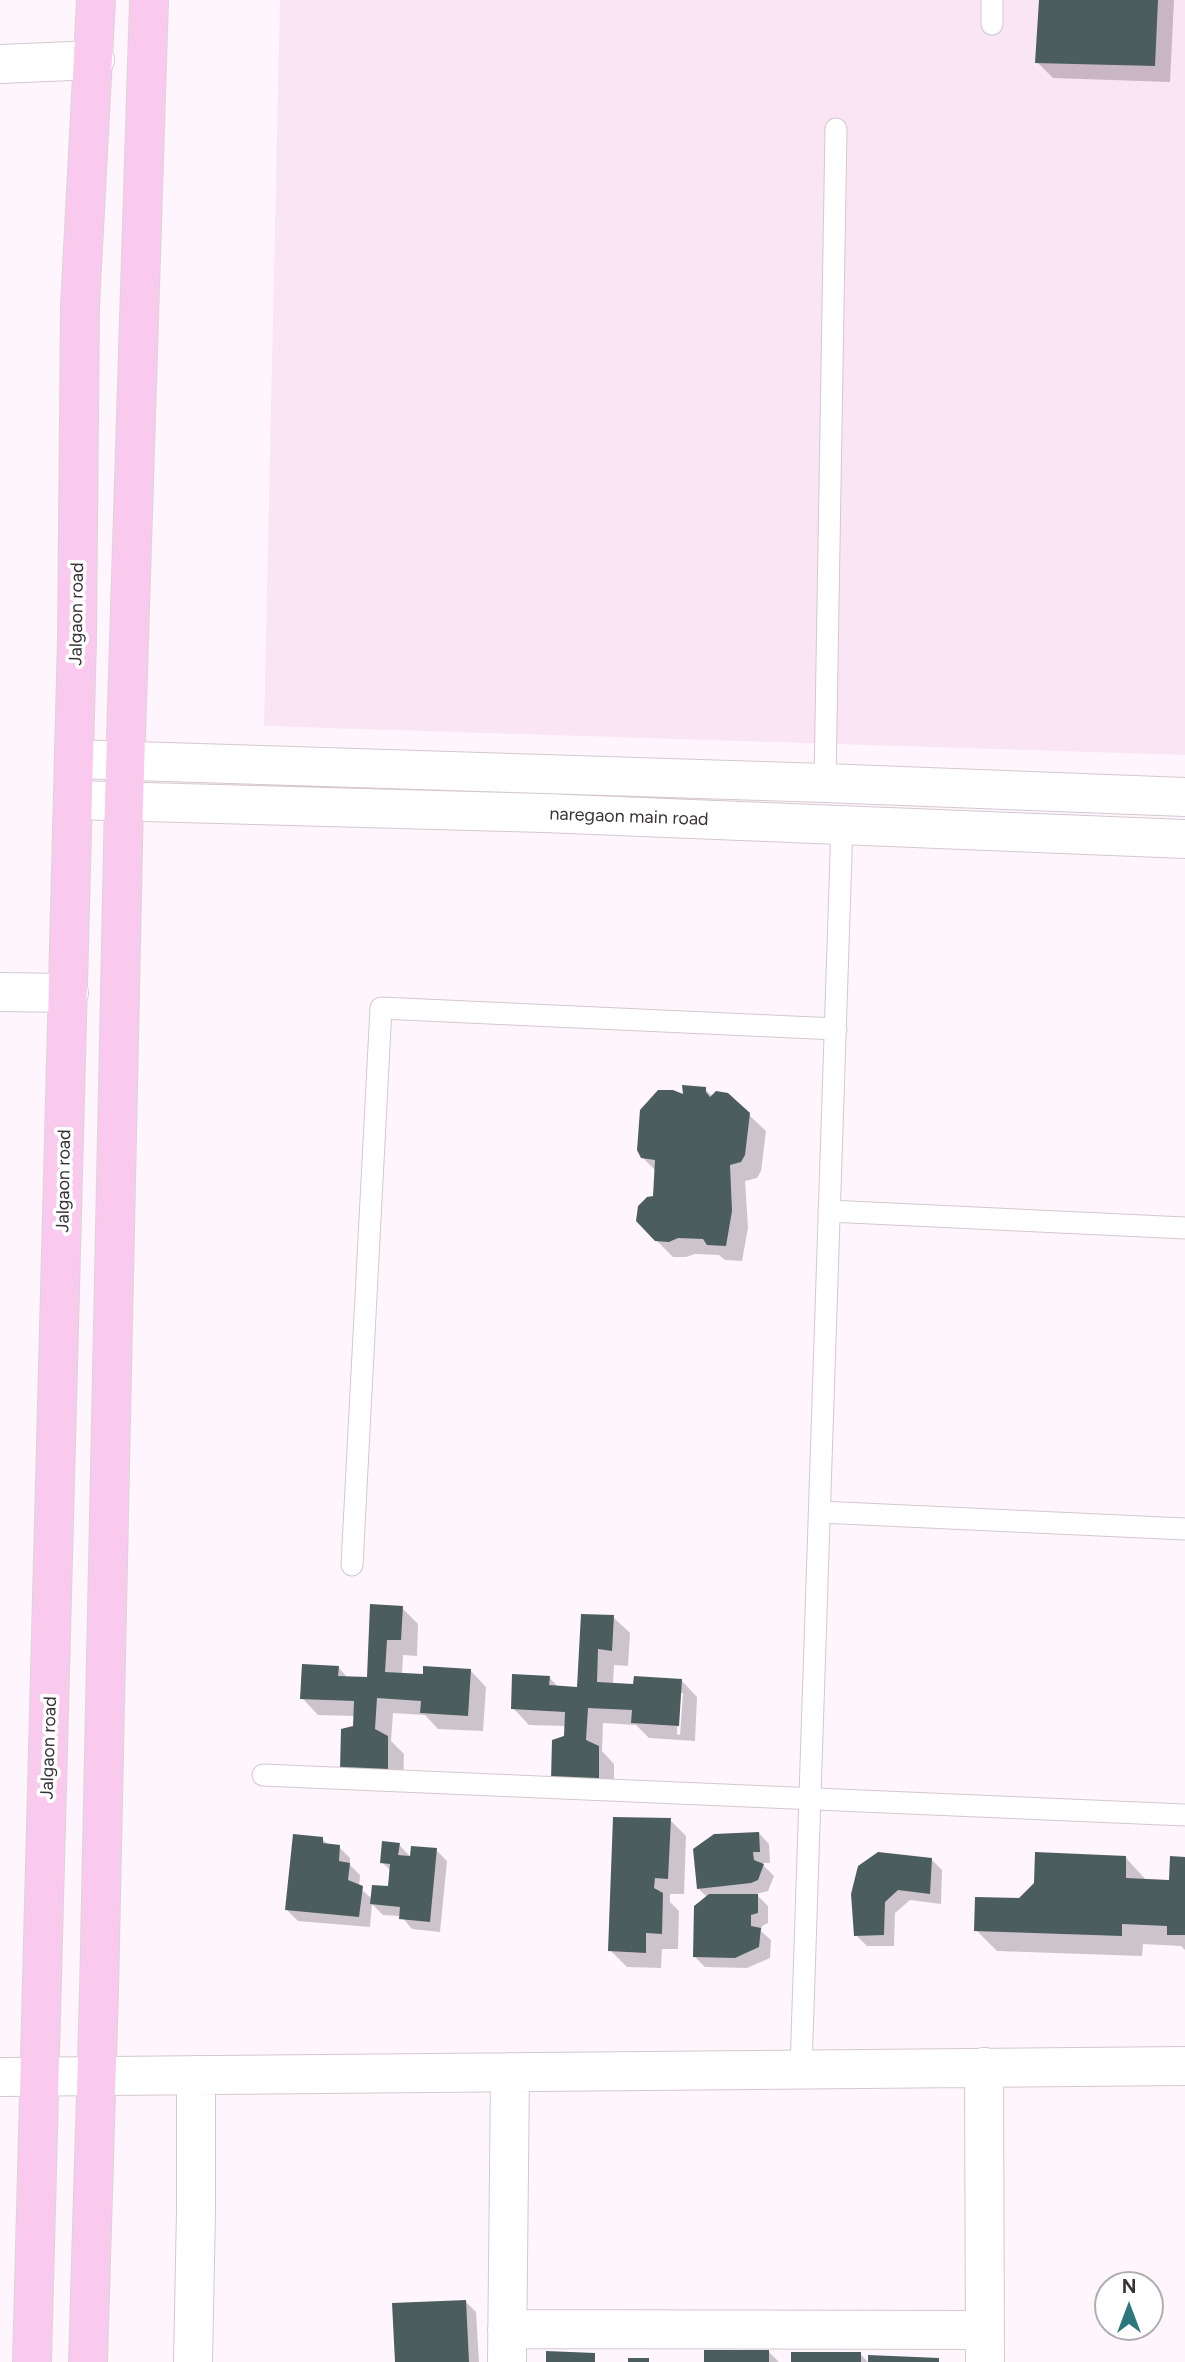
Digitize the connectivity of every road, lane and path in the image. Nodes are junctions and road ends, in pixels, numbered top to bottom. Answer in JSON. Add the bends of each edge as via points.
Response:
{"nodes":[{"id":1,"x":96,"y":0,"type":"edge"},
{"id":2,"x":149,"y":0,"type":"edge"},
{"id":3,"x":992,"y":0,"type":"edge"},
{"id":4,"x":992,"y":24,"type":"dead end"},
{"id":5,"x":94,"y":60,"type":"junction"},
{"id":6,"x":0,"y":64,"type":"edge"},
{"id":7,"x":836,"y":130,"type":"dead end"},
{"id":8,"x":74,"y":759,"type":"junction"},
{"id":9,"x":126,"y":759,"type":"junction"},
{"id":10,"x":825,"y":783,"type":"junction"},
{"id":11,"x":1185,"y":797,"type":"edge"},
{"id":12,"x":73,"y":800,"type":"junction"},
{"id":13,"x":124,"y":801,"type":"junction"},
{"id":14,"x":842,"y":825,"type":"junction"},
{"id":15,"x":1185,"y":839,"type":"edge"},
{"id":16,"x":0,"y":992,"type":"edge"},
{"id":17,"x":69,"y":993,"type":"junction"},
{"id":18,"x":835,"y":1028,"type":"junction"},
{"id":19,"x":829,"y":1211,"type":"junction"},
{"id":20,"x":1185,"y":1228,"type":"edge"},
{"id":21,"x":820,"y":1511,"type":"junction"},
{"id":22,"x":1185,"y":1529,"type":"edge"},
{"id":23,"x":352,"y":1565,"type":"dead end"},
{"id":24,"x":263,"y":1775,"type":"dead end"},
{"id":25,"x":810,"y":1798,"type":"junction"},
{"id":26,"x":1185,"y":1815,"type":"edge"},
{"id":27,"x":1185,"y":2066,"type":"edge"},
{"id":28,"x":984,"y":2067,"type":"junction"},
{"id":29,"x":801,"y":2068,"type":"junction"},
{"id":30,"x":510,"y":2071,"type":"junction"},
{"id":31,"x":196,"y":2074,"type":"junction"},
{"id":32,"x":40,"y":2076,"type":"junction"},
{"id":33,"x":97,"y":2076,"type":"junction"},
{"id":34,"x":0,"y":2077,"type":"edge"},
{"id":35,"x":507,"y":2345,"type":"edge"},
{"id":36,"x":985,"y":2346,"type":"edge"},
{"id":37,"x":32,"y":2362,"type":"edge"},
{"id":38,"x":88,"y":2362,"type":"edge"},
{"id":39,"x":193,"y":2362,"type":"edge"}],
"edges":[{"from":1,"to":5,"type":"highway","name":"Jalgaon road"},
{"from":2,"to":9,"type":"highway"},
{"from":3,"to":4,"type":"lane"},
{"from":5,"to":6,"type":"street"},
{"from":5,"to":8,"type":"highway","name":"Jalgaon road","via":[[80,306]]},
{"from":7,"to":10,"type":"lane"},
{"from":8,"to":9,"type":"street"},
{"from":8,"to":12,"type":"highway","name":"Jalgaon road"},
{"from":9,"to":10,"type":"street"},
{"from":9,"to":13,"type":"highway"},
{"from":10,"to":11,"type":"street"},
{"from":12,"to":13,"type":"street","name":"naregaon main road"},
{"from":12,"to":17,"type":"highway","name":"Jalgaon road"},
{"from":13,"to":14,"type":"street","name":"naregaon main road"},
{"from":13,"to":33,"type":"highway"},
{"from":14,"to":15,"type":"street","name":"naregaon main road"},
{"from":14,"to":18,"type":"lane"},
{"from":16,"to":17,"type":"street"},
{"from":17,"to":32,"type":"highway","name":"Jalgaon road"},
{"from":18,"to":19,"type":"lane"},
{"from":18,"to":23,"type":"lane","via":[[382,1008]]},
{"from":19,"to":20,"type":"lane"},
{"from":19,"to":21,"type":"lane"},
{"from":21,"to":22,"type":"lane"},
{"from":21,"to":25,"type":"lane"},
{"from":24,"to":25,"type":"lane"},
{"from":25,"to":26,"type":"lane"},
{"from":25,"to":29,"type":"lane"},
{"from":27,"to":28,"type":"street"},
{"from":28,"to":29,"type":"street"},
{"from":28,"to":36,"type":"street"},
{"from":29,"to":30,"type":"street"},
{"from":30,"to":31,"type":"street"},
{"from":30,"to":35,"type":"street"},
{"from":31,"to":33,"type":"street"},
{"from":31,"to":39,"type":"street"},
{"from":32,"to":33,"type":"street"},
{"from":32,"to":34,"type":"street"},
{"from":32,"to":37,"type":"highway","name":"Jalgaon road"},
{"from":33,"to":38,"type":"highway"},
{"from":35,"to":36,"type":"street"}]}
